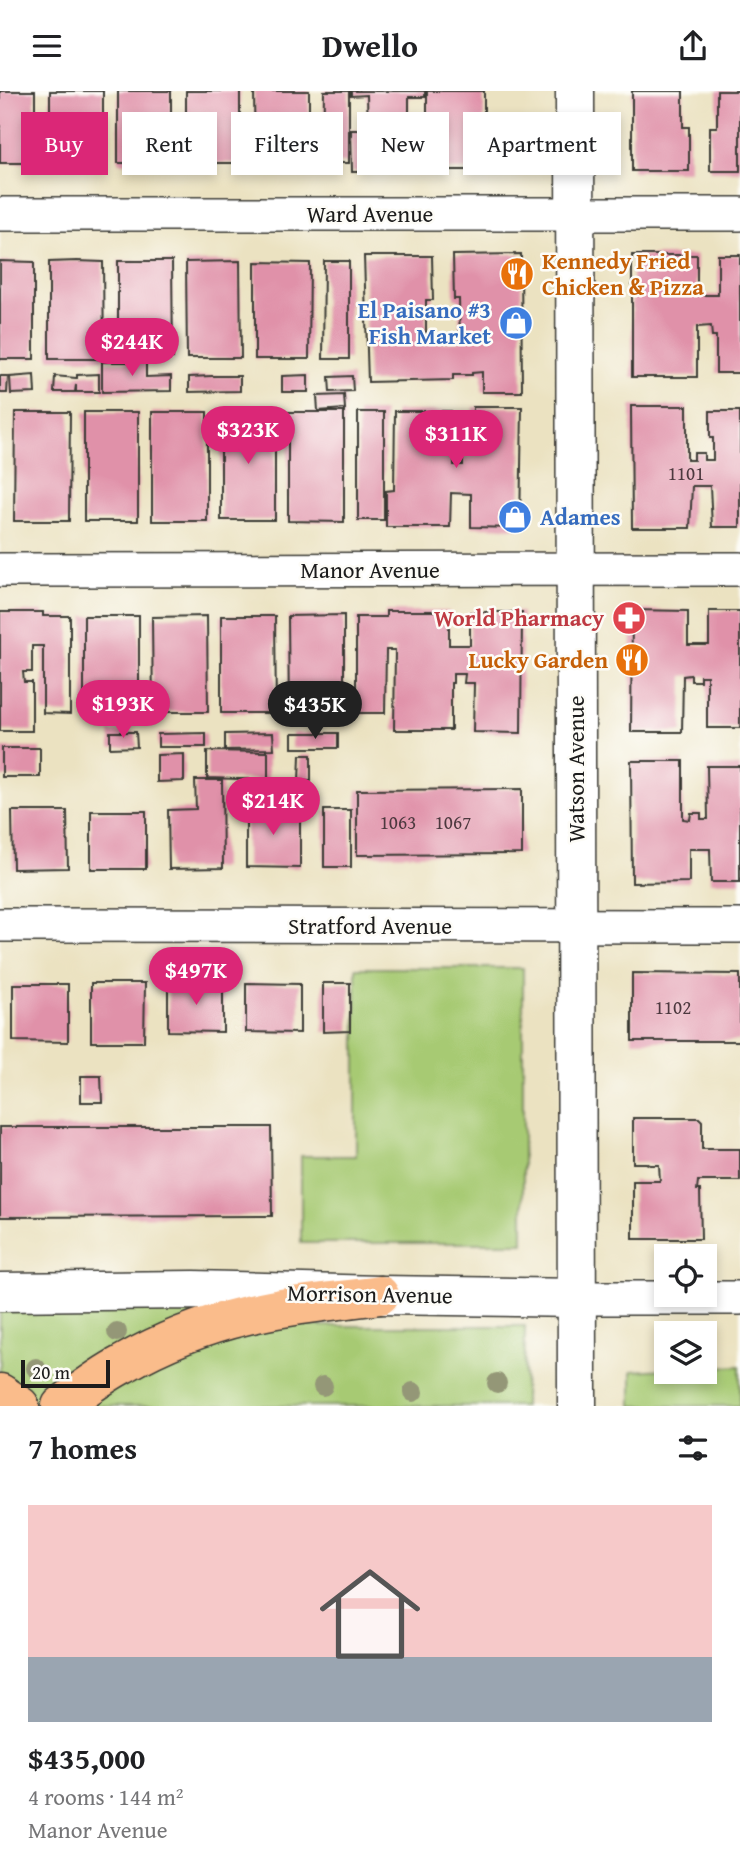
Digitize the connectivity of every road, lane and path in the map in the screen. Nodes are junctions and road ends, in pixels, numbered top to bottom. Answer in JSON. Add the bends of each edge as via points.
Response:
{"nodes":[{"id":1,"x":575,"y":91,"type":"edge"},
{"id":2,"x":0,"y":214,"type":"edge"},
{"id":3,"x":575,"y":214,"type":"junction"},
{"id":4,"x":740,"y":214,"type":"edge"},
{"id":5,"x":576,"y":569,"type":"junction"},
{"id":6,"x":740,"y":569,"type":"edge"},
{"id":7,"x":0,"y":570,"type":"edge"},
{"id":8,"x":0,"y":925,"type":"edge"},
{"id":9,"x":576,"y":926,"type":"junction"},
{"id":10,"x":740,"y":926,"type":"edge"},
{"id":11,"x":0,"y":1292,"type":"edge"},
{"id":12,"x":380,"y":1296,"type":"junction"},
{"id":13,"x":577,"y":1297,"type":"junction"},
{"id":14,"x":740,"y":1298,"type":"edge"},
{"id":15,"x":0,"y":1393,"type":"edge"},
{"id":16,"x":20,"y":1406,"type":"edge"},
{"id":17,"x":61,"y":1406,"type":"edge"},
{"id":18,"x":578,"y":1406,"type":"edge"}],
"edges":[{"from":1,"to":3,"type":"street","name":"Watson Avenue"},
{"from":2,"to":3,"type":"street","name":"Ward Avenue"},
{"from":3,"to":4,"type":"street","name":"Ward Avenue"},
{"from":3,"to":5,"type":"street","name":"Watson Avenue"},
{"from":5,"to":6,"type":"street","name":"Manor Avenue"},
{"from":5,"to":7,"type":"street","name":"Manor Avenue"},
{"from":5,"to":9,"type":"street","name":"Watson Avenue"},
{"from":8,"to":9,"type":"street","name":"Stratford Avenue"},
{"from":9,"to":10,"type":"street","name":"Stratford Avenue"},
{"from":9,"to":13,"type":"street","name":"Watson Avenue"},
{"from":11,"to":12,"type":"street","name":"Morrison Avenue","via":[[194,1290]]},
{"from":12,"to":13,"type":"street","name":"Morrison Avenue"},
{"from":12,"to":17,"type":"highway","via":[[260,1312],[212,1325],[125,1362]]},
{"from":13,"to":14,"type":"street","name":"Morrison Avenue"},
{"from":13,"to":18,"type":"street","name":"Watson Avenue"},
{"from":15,"to":16,"type":"highway"}]}
